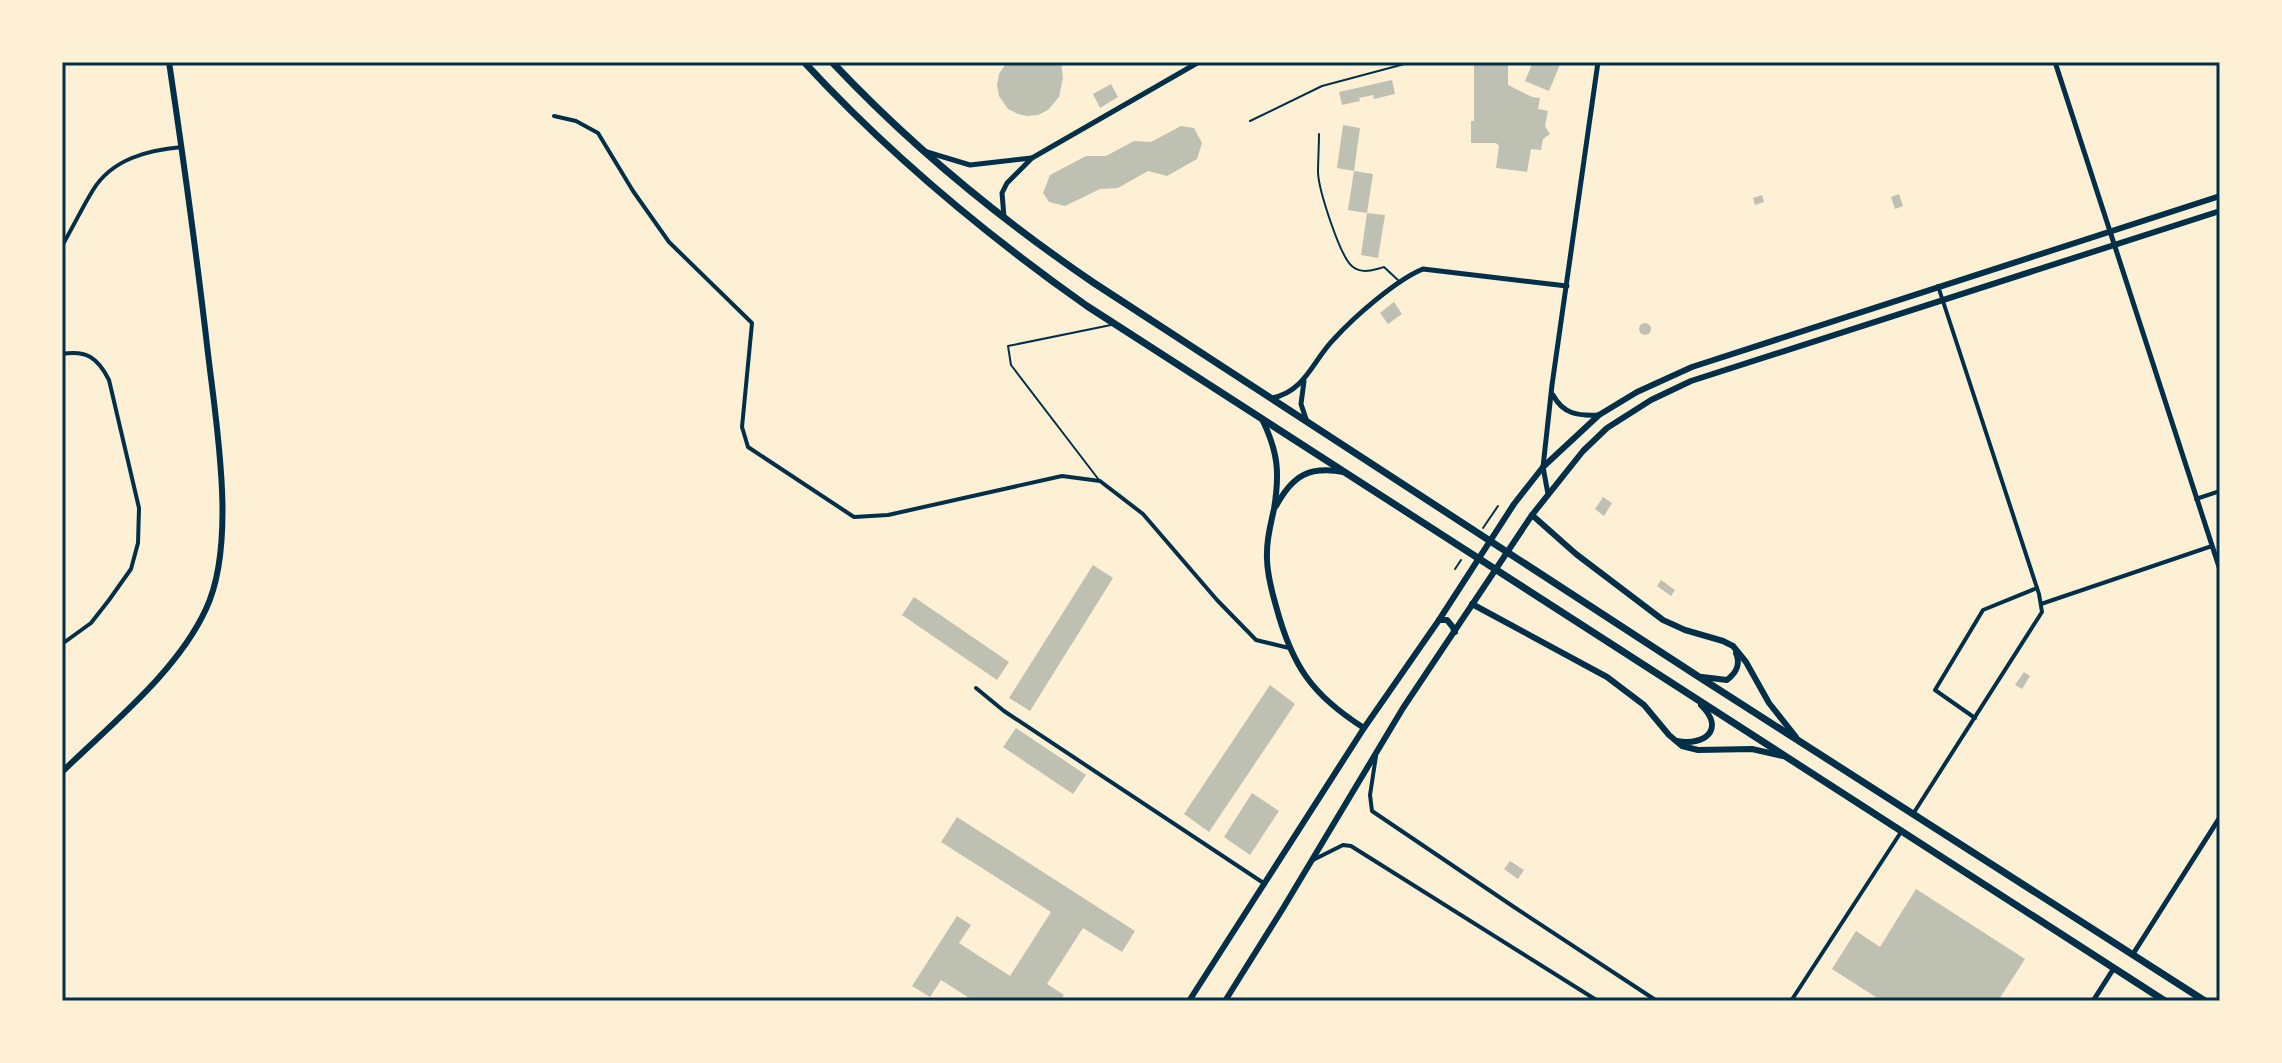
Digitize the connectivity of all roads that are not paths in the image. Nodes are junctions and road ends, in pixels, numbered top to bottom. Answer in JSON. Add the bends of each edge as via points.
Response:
{"nodes":[{"id":1,"x":169,"y":62,"type":"edge"},
{"id":2,"x":804,"y":62,"type":"edge"},
{"id":3,"x":832,"y":62,"type":"edge"},
{"id":4,"x":1199,"y":62,"type":"edge"},
{"id":5,"x":1412,"y":62,"type":"edge"},
{"id":6,"x":1598,"y":62,"type":"edge"},
{"id":7,"x":2055,"y":62,"type":"edge"},
{"id":8,"x":554,"y":116,"type":"dead end"},
{"id":9,"x":1250,"y":121,"type":"dead end"},
{"id":10,"x":1319,"y":134,"type":"dead end"},
{"id":11,"x":182,"y":147,"type":"junction"},
{"id":12,"x":927,"y":152,"type":"junction"},
{"id":13,"x":1032,"y":158,"type":"junction"},
{"id":14,"x":2220,"y":196,"type":"edge"},
{"id":15,"x":2220,"y":211,"type":"edge"},
{"id":16,"x":1005,"y":218,"type":"junction"},
{"id":17,"x":2109,"y":230,"type":"junction"},
{"id":18,"x":2114,"y":245,"type":"junction"},
{"id":19,"x":62,"y":246,"type":"edge"},
{"id":20,"x":1400,"y":282,"type":"junction"},
{"id":21,"x":1567,"y":286,"type":"junction"},
{"id":22,"x":1938,"y":286,"type":"junction"},
{"id":23,"x":1942,"y":300,"type":"junction"},
{"id":24,"x":1115,"y":324,"type":"junction"},
{"id":25,"x":62,"y":354,"type":"edge"},
{"id":26,"x":1304,"y":380,"type":"junction"},
{"id":27,"x":1552,"y":385,"type":"junction"},
{"id":28,"x":1268,"y":398,"type":"junction"},
{"id":29,"x":1599,"y":415,"type":"junction"},
{"id":30,"x":1262,"y":419,"type":"junction"},
{"id":31,"x":1309,"y":425,"type":"junction"},
{"id":32,"x":1543,"y":467,"type":"junction"},
{"id":33,"x":1344,"y":472,"type":"junction"},
{"id":34,"x":1100,"y":481,"type":"junction"},
{"id":35,"x":2220,"y":491,"type":"edge"},
{"id":36,"x":1548,"y":494,"type":"junction"},
{"id":37,"x":2196,"y":499,"type":"junction"},
{"id":38,"x":1274,"y":509,"type":"junction"},
{"id":39,"x":1532,"y":515,"type":"junction"},
{"id":40,"x":2212,"y":546,"type":"junction"},
{"id":41,"x":2220,"y":570,"type":"edge"},
{"id":42,"x":2037,"y":588,"type":"junction"},
{"id":43,"x":1472,"y":604,"type":"junction"},
{"id":44,"x":2041,"y":604,"type":"junction"},
{"id":45,"x":1439,"y":620,"type":"junction"},
{"id":46,"x":1455,"y":632,"type":"junction"},
{"id":47,"x":62,"y":644,"type":"edge"},
{"id":48,"x":1733,"y":646,"type":"junction"},
{"id":49,"x":1289,"y":648,"type":"junction"},
{"id":50,"x":1696,"y":675,"type":"junction"},
{"id":51,"x":976,"y":688,"type":"dead end"},
{"id":52,"x":1693,"y":697,"type":"junction"},
{"id":53,"x":1975,"y":718,"type":"junction"},
{"id":54,"x":1364,"y":728,"type":"junction"},
{"id":55,"x":1798,"y":740,"type":"junction"},
{"id":56,"x":1676,"y":741,"type":"junction"},
{"id":57,"x":1376,"y":752,"type":"junction"},
{"id":58,"x":1783,"y":756,"type":"junction"},
{"id":59,"x":62,"y":772,"type":"edge"},
{"id":60,"x":1913,"y":814,"type":"junction"},
{"id":61,"x":2220,"y":817,"type":"edge"},
{"id":62,"x":1902,"y":832,"type":"junction"},
{"id":63,"x":1311,"y":861,"type":"junction"},
{"id":64,"x":1265,"y":884,"type":"junction"},
{"id":65,"x":2133,"y":954,"type":"junction"},
{"id":66,"x":2114,"y":968,"type":"junction"},
{"id":67,"x":1189,"y":1001,"type":"edge"},
{"id":68,"x":1225,"y":1001,"type":"edge"},
{"id":69,"x":1598,"y":1001,"type":"edge"},
{"id":70,"x":1657,"y":1001,"type":"edge"},
{"id":71,"x":1791,"y":1001,"type":"edge"},
{"id":72,"x":2093,"y":1001,"type":"edge"},
{"id":73,"x":2165,"y":1001,"type":"edge"},
{"id":74,"x":2205,"y":1001,"type":"edge"}],
"edges":[{"from":1,"to":11,"type":"main road"},
{"from":2,"to":24,"type":"highway","via":[[845,106],[981,227]]},
{"from":3,"to":12,"type":"highway"},
{"from":4,"to":13,"type":"street"},
{"from":5,"to":9,"type":"lane","via":[[1322,86]]},
{"from":6,"to":21,"type":"street"},
{"from":7,"to":17,"type":"street"},
{"from":8,"to":34,"type":"street","via":[[598,133],[669,242],[752,323],[742,427],[748,447],[854,517],[888,515],[1062,476]]},
{"from":10,"to":20,"type":"lane","via":[[1318,176],[1345,257],[1354,268],[1384,267]]},
{"from":11,"to":19,"type":"street","via":[[146,152],[107,173]]},
{"from":11,"to":59,"type":"main road","via":[[220,458],[222,538],[217,577],[200,621],[171,662]]},
{"from":12,"to":13,"type":"street","via":[[970,165]]},
{"from":12,"to":16,"type":"highway"},
{"from":13,"to":16,"type":"street","via":[[1002,193]]},
{"from":14,"to":17,"type":"main road"},
{"from":15,"to":18,"type":"main road"},
{"from":16,"to":28,"type":"highway"},
{"from":17,"to":18,"type":"street"},
{"from":17,"to":22,"type":"main road"},
{"from":18,"to":23,"type":"main road"},
{"from":18,"to":37,"type":"street"},
{"from":20,"to":21,"type":"street","via":[[1429,269]]},
{"from":20,"to":26,"type":"street","via":[[1334,339]]},
{"from":21,"to":27,"type":"street"},
{"from":22,"to":23,"type":"street"},
{"from":22,"to":29,"type":"main road","via":[[1692,367]]},
{"from":23,"to":36,"type":"main road","via":[[1668,391],[1607,428]]},
{"from":23,"to":42,"type":"street"},
{"from":24,"to":30,"type":"highway"},
{"from":24,"to":34,"type":"lane","via":[[1008,346],[1011,365]]},
{"from":25,"to":47,"type":"street","via":[[90,355],[109,380],[139,508],[131,569],[91,623]]},
{"from":26,"to":28,"type":"street","via":[[1287,393]]},
{"from":26,"to":31,"type":"street","via":[[1301,404]]},
{"from":27,"to":29,"type":"street","via":[[1553,397],[1567,411]]},
{"from":27,"to":32,"type":"street"},
{"from":28,"to":31,"type":"highway"},
{"from":29,"to":32,"type":"main road"},
{"from":30,"to":33,"type":"highway"},
{"from":30,"to":38,"type":"main road","via":[[1276,452]]},
{"from":31,"to":50,"type":"highway"},
{"from":32,"to":36,"type":"street"},
{"from":32,"to":45,"type":"main road"},
{"from":33,"to":38,"type":"main road","via":[[1323,469],[1295,480]]},
{"from":33,"to":52,"type":"highway"},
{"from":34,"to":49,"type":"street","via":[[1143,514],[1256,640]]},
{"from":35,"to":37,"type":"street"},
{"from":36,"to":39,"type":"main road"},
{"from":37,"to":40,"type":"street"},
{"from":38,"to":49,"type":"main road","via":[[1266,553]]},
{"from":39,"to":43,"type":"main road"},
{"from":39,"to":48,"type":"main road","via":[[1663,620]]},
{"from":40,"to":41,"type":"street"},
{"from":40,"to":44,"type":"street"},
{"from":42,"to":44,"type":"street"},
{"from":42,"to":53,"type":"street","via":[[1983,610],[1935,690]]},
{"from":43,"to":46,"type":"main road"},
{"from":43,"to":56,"type":"main road","via":[[1607,677],[1644,705]]},
{"from":44,"to":53,"type":"street","via":[[2040,617]]},
{"from":45,"to":46,"type":"main road","via":[[1447,620]]},
{"from":45,"to":54,"type":"main road"},
{"from":46,"to":57,"type":"main road"},
{"from":48,"to":50,"type":"main road","via":[[1738,664],[1727,680]]},
{"from":48,"to":55,"type":"main road"},
{"from":49,"to":54,"type":"main road","via":[[1318,692]]},
{"from":50,"to":55,"type":"highway"},
{"from":51,"to":64,"type":"street"},
{"from":52,"to":56,"type":"main road","via":[[1711,716],[1711,731],[1694,743]]},
{"from":52,"to":58,"type":"highway"},
{"from":53,"to":60,"type":"street"},
{"from":54,"to":64,"type":"main road"},
{"from":55,"to":60,"type":"highway"},
{"from":56,"to":58,"type":"main road","via":[[1689,749],[1752,749]]},
{"from":57,"to":63,"type":"main road"},
{"from":57,"to":70,"type":"street","via":[[1372,811]]},
{"from":58,"to":62,"type":"highway"},
{"from":60,"to":65,"type":"highway"},
{"from":61,"to":65,"type":"street"},
{"from":62,"to":66,"type":"highway"},
{"from":62,"to":71,"type":"street"},
{"from":63,"to":68,"type":"main road"},
{"from":63,"to":69,"type":"street","via":[[1351,846]]},
{"from":64,"to":67,"type":"main road"},
{"from":65,"to":74,"type":"highway"},
{"from":66,"to":72,"type":"street"},
{"from":66,"to":73,"type":"highway"}]}
